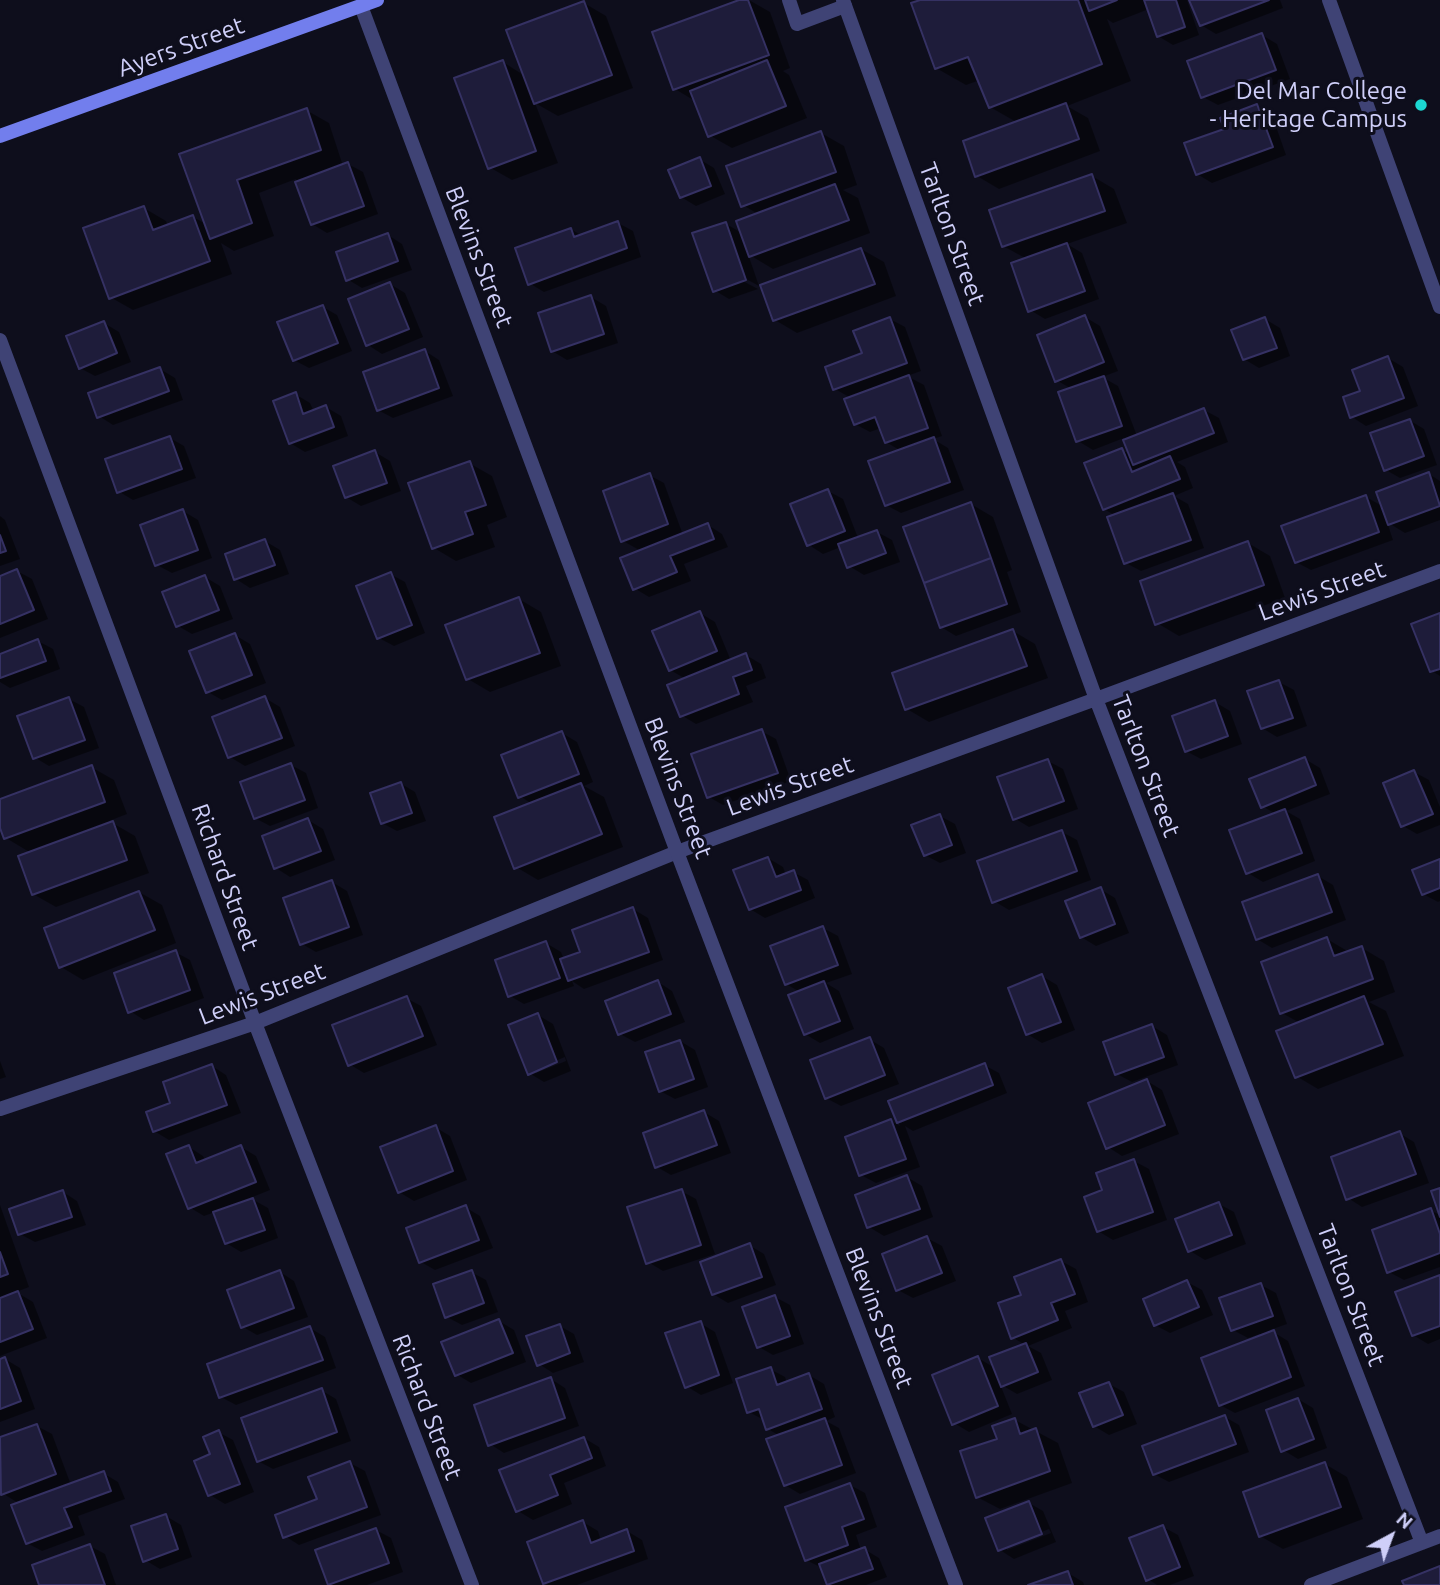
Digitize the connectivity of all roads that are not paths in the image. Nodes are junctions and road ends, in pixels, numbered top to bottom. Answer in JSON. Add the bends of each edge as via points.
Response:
{"nodes":[{"id":1,"x":377,"y":0,"type":"edge"},
{"id":2,"x":789,"y":0,"type":"edge"},
{"id":3,"x":1329,"y":0,"type":"edge"},
{"id":4,"x":359,"y":3,"type":"edge"},
{"id":5,"x":844,"y":3,"type":"edge"},
{"id":6,"x":0,"y":136,"type":"edge"},
{"id":7,"x":1440,"y":307,"type":"edge"},
{"id":8,"x":0,"y":341,"type":"edge"},
{"id":9,"x":1440,"y":571,"type":"edge"},
{"id":10,"x":1096,"y":699,"type":"junction"},
{"id":11,"x":677,"y":852,"type":"junction"},
{"id":12,"x":255,"y":1023,"type":"junction"},
{"id":13,"x":0,"y":1110,"type":"edge"},
{"id":14,"x":1440,"y":1536,"type":"edge"},
{"id":15,"x":1422,"y":1543,"type":"junction"},
{"id":16,"x":472,"y":1585,"type":"edge"},
{"id":17,"x":956,"y":1585,"type":"edge"},
{"id":18,"x":1311,"y":1585,"type":"edge"}],
"edges":[{"from":1,"to":4,"type":"main road","name":"Ayers Street"},
{"from":2,"to":5,"type":"street","via":[[797,23]]},
{"from":3,"to":7,"type":"street"},
{"from":4,"to":6,"type":"main road","name":"Ayers Street"},
{"from":4,"to":11,"type":"street","name":"Blevins Street"},
{"from":5,"to":10,"type":"street","name":"Tarlton Street"},
{"from":8,"to":12,"type":"street","name":"Richard Street"},
{"from":9,"to":10,"type":"street","name":"Lewis Street"},
{"from":10,"to":11,"type":"street","name":"Lewis Street"},
{"from":10,"to":15,"type":"street","name":"Tarlton Street"},
{"from":11,"to":12,"type":"street","name":"Lewis Street"},
{"from":11,"to":17,"type":"street","name":"Blevins Street"},
{"from":12,"to":13,"type":"street","name":"Lewis Street"},
{"from":12,"to":16,"type":"street","name":"Richard Street"},
{"from":14,"to":15,"type":"street"},
{"from":15,"to":18,"type":"street"}]}
